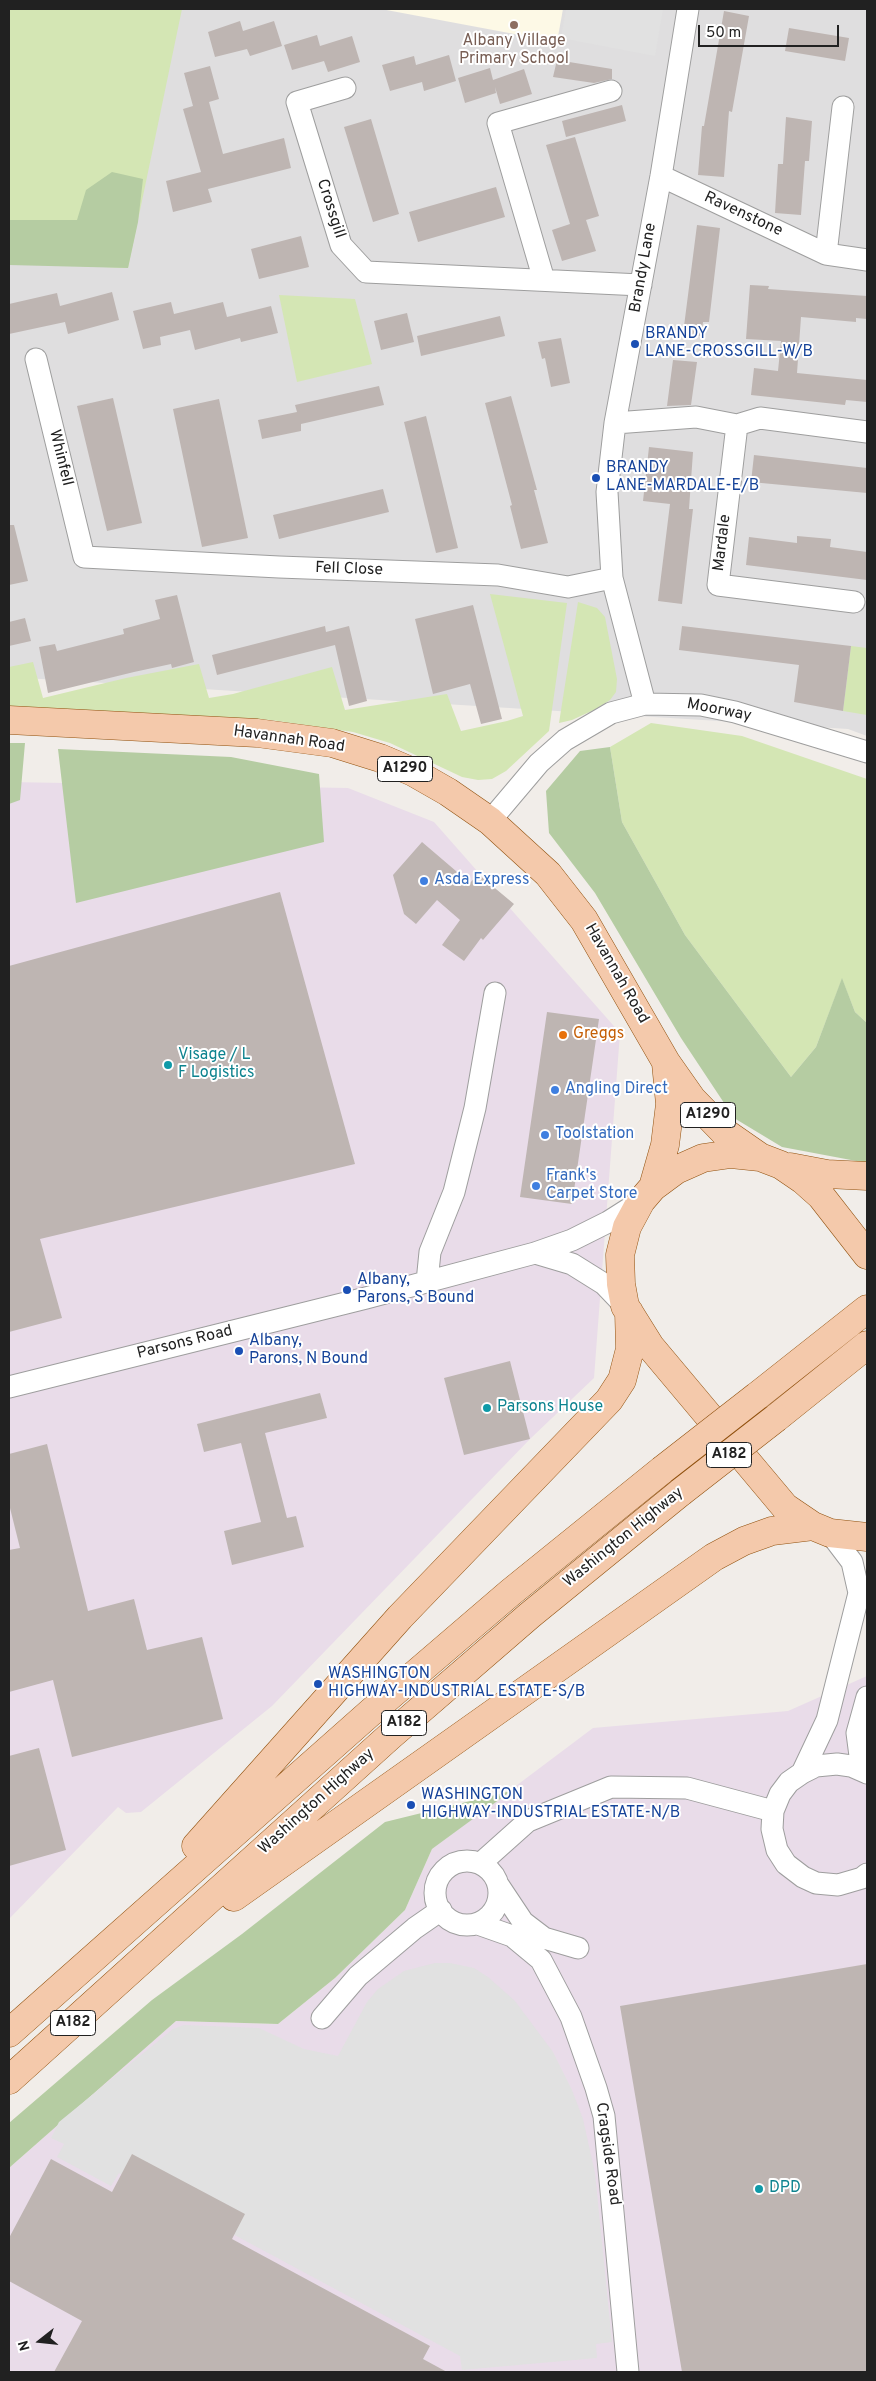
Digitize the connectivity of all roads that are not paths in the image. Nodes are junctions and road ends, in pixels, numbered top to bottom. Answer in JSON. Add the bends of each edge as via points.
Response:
{"nodes":[{"id":1,"x":688,"y":9,"type":"edge"},
{"id":2,"x":345,"y":88,"type":"dead end"},
{"id":3,"x":611,"y":91,"type":"dead end"},
{"id":4,"x":843,"y":107,"type":"dead end"},
{"id":5,"x":661,"y":176,"type":"junction"},
{"id":6,"x":826,"y":254,"type":"junction"},
{"id":7,"x":867,"y":260,"type":"edge"},
{"id":8,"x":544,"y":280,"type":"junction"},
{"id":9,"x":640,"y":285,"type":"junction"},
{"id":10,"x":36,"y":359,"type":"dead end"},
{"id":11,"x":615,"y":423,"type":"junction"},
{"id":12,"x":737,"y":425,"type":"junction"},
{"id":13,"x":867,"y":432,"type":"edge"},
{"id":14,"x":84,"y":557,"type":"joint"},
{"id":15,"x":612,"y":578,"type":"junction"},
{"id":16,"x":854,"y":602,"type":"dead end"},
{"id":17,"x":645,"y":704,"type":"junction"},
{"id":18,"x":9,"y":720,"type":"edge"},
{"id":19,"x":867,"y":752,"type":"edge"},
{"id":20,"x":490,"y":821,"type":"junction"},
{"id":21,"x":495,"y":993,"type":"dead end"},
{"id":22,"x":666,"y":1062,"type":"junction"},
{"id":23,"x":771,"y":1161,"type":"junction"},
{"id":24,"x":867,"y":1176,"type":"edge"},
{"id":25,"x":647,"y":1194,"type":"junction"},
{"id":26,"x":535,"y":1253,"type":"junction"},
{"id":27,"x":867,"y":1255,"type":"edge"},
{"id":28,"x":427,"y":1282,"type":"junction"},
{"id":29,"x":627,"y":1309,"type":"junction"},
{"id":30,"x":867,"y":1309,"type":"edge"},
{"id":31,"x":865,"y":1347,"type":"edge"},
{"id":32,"x":9,"y":1387,"type":"edge"},
{"id":33,"x":822,"y":1529,"type":"junction"},
{"id":34,"x":867,"y":1537,"type":"edge"},
{"id":35,"x":867,"y":1697,"type":"edge"},
{"id":36,"x":802,"y":1772,"type":"junction"},
{"id":37,"x":867,"y":1773,"type":"edge"},
{"id":38,"x":773,"y":1811,"type":"junction"},
{"id":39,"x":481,"y":1864,"type":"junction"},
{"id":40,"x":867,"y":1874,"type":"edge"},
{"id":41,"x":499,"y":1886,"type":"junction"},
{"id":42,"x":441,"y":1910,"type":"junction"},
{"id":43,"x":478,"y":1924,"type":"junction"},
{"id":44,"x":115,"y":1937,"type":"junction"},
{"id":45,"x":542,"y":1960,"type":"junction"},
{"id":46,"x":137,"y":1966,"type":"junction"},
{"id":47,"x":322,"y":2018,"type":"dead end"},
{"id":48,"x":9,"y":2033,"type":"edge"},
{"id":49,"x":9,"y":2080,"type":"edge"},
{"id":50,"x":628,"y":2372,"type":"edge"}],
"edges":[{"from":1,"to":5,"type":"street","name":"Brandy Lane"},
{"from":2,"to":8,"type":"street","name":"Crossgill","via":[[297,102],[341,245],[366,272]]},
{"from":3,"to":8,"type":"street","via":[[498,123]]},
{"from":4,"to":6,"type":"street"},
{"from":5,"to":6,"type":"street","name":"Ravenstone"},
{"from":5,"to":9,"type":"street","name":"Brandy Lane"},
{"from":6,"to":7,"type":"street","name":"Ravenstone"},
{"from":8,"to":9,"type":"street","name":"Crossgill"},
{"from":9,"to":11,"type":"street","name":"Brandy Lane"},
{"from":10,"to":14,"type":"street","name":"Whinfell"},
{"from":11,"to":12,"type":"street","via":[[696,416]]},
{"from":11,"to":15,"type":"street","name":"Brandy Lane","via":[[607,492]]},
{"from":12,"to":13,"type":"street","via":[[760,418]]},
{"from":12,"to":16,"type":"street","name":"Mardale","via":[[718,585]]},
{"from":14,"to":15,"type":"street","name":"Fell Close","via":[[498,575],[568,587]]},
{"from":15,"to":17,"type":"street","name":"Brandy Lane"},
{"from":17,"to":19,"type":"street","name":"Moorway","via":[[701,705],[727,710]]},
{"from":17,"to":20,"type":"street","name":"Moorway","via":[[611,713],[565,740],[539,763]]},
{"from":18,"to":20,"type":"main road","name":"Havannah Road","number":"A1290","via":[[257,733],[332,744],[413,772]]},
{"from":20,"to":22,"type":"main road","name":"Havannah Road","number":"A1290","via":[[548,874],[584,920]]},
{"from":21,"to":28,"type":"street","via":[[475,1108],[454,1192],[430,1252]]},
{"from":22,"to":23,"type":"main road","name":"Havannah Road","number":"A1290","via":[[692,1099],[724,1132]]},
{"from":22,"to":25,"type":"main road","name":"Havannah Road","number":"A1290","via":[[670,1104],[665,1146]]},
{"from":23,"to":24,"type":"main road","via":[[826,1174]]},
{"from":23,"to":25,"type":"main road","via":[[731,1154],[703,1158],[676,1170]]},
{"from":23,"to":27,"type":"main road","name":"Havannah Road","via":[[803,1180],[821,1196]]},
{"from":25,"to":26,"type":"street","name":"Parsons Road","via":[[608,1222]]},
{"from":25,"to":29,"type":"main road","via":[[627,1227],[620,1255],[621,1284]]},
{"from":26,"to":28,"type":"street","name":"Parsons Road"},
{"from":26,"to":29,"type":"street","via":[[572,1264],[604,1284]]},
{"from":28,"to":32,"type":"street","name":"Parsons Road"},
{"from":29,"to":33,"type":"main road","via":[[650,1346],[785,1507]]},
{"from":29,"to":44,"type":"main road","via":[[630,1349],[622,1380],[609,1400],[400,1617]]},
{"from":30,"to":44,"type":"main road","name":"Washington Highway","number":"A182","bridge":true,"via":[[488,1611]]},
{"from":31,"to":46,"type":"main road","name":"Washington Highway","number":"A182","bridge":true,"via":[[530,1615],[398,1729]]},
{"from":33,"to":34,"type":"main road"},
{"from":33,"to":36,"type":"street","via":[[852,1562],[860,1593],[827,1720]]},
{"from":33,"to":46,"type":"main road","via":[[772,1531],[714,1557]]},
{"from":35,"to":37,"type":"street","via":[[857,1733],[860,1756]]},
{"from":36,"to":37,"type":"street","via":[[816,1766],[837,1764]]},
{"from":36,"to":38,"type":"street","via":[[780,1794]]},
{"from":38,"to":39,"type":"street","via":[[687,1788],[610,1787],[528,1821]]},
{"from":38,"to":40,"type":"street","via":[[772,1829],[778,1850],[786,1864],[803,1877],[816,1883],[838,1885]]},
{"from":39,"to":41,"type":"street","via":[[490,1870]]},
{"from":39,"to":42,"type":"street","via":[[461,1861],[441,1874],[435,1892]]},
{"from":41,"to":43,"type":"street","via":[[496,1908]]},
{"from":41,"to":45,"type":"street","via":[[522,1922],[544,1938],[578,1948],[562,1957]]},
{"from":42,"to":43,"type":"street","via":[[457,1924]]},
{"from":42,"to":47,"type":"street","via":[[358,1976]]},
{"from":43,"to":45,"type":"street","name":"Cragside Road","via":[[512,1936]]},
{"from":44,"to":48,"type":"main road","name":"Washington Highway","number":"A182"},
{"from":45,"to":50,"type":"street","name":"Cragside Road","via":[[571,2017],[604,2116]]},
{"from":46,"to":49,"type":"main road","name":"Washington Highway","number":"A182"}]}
